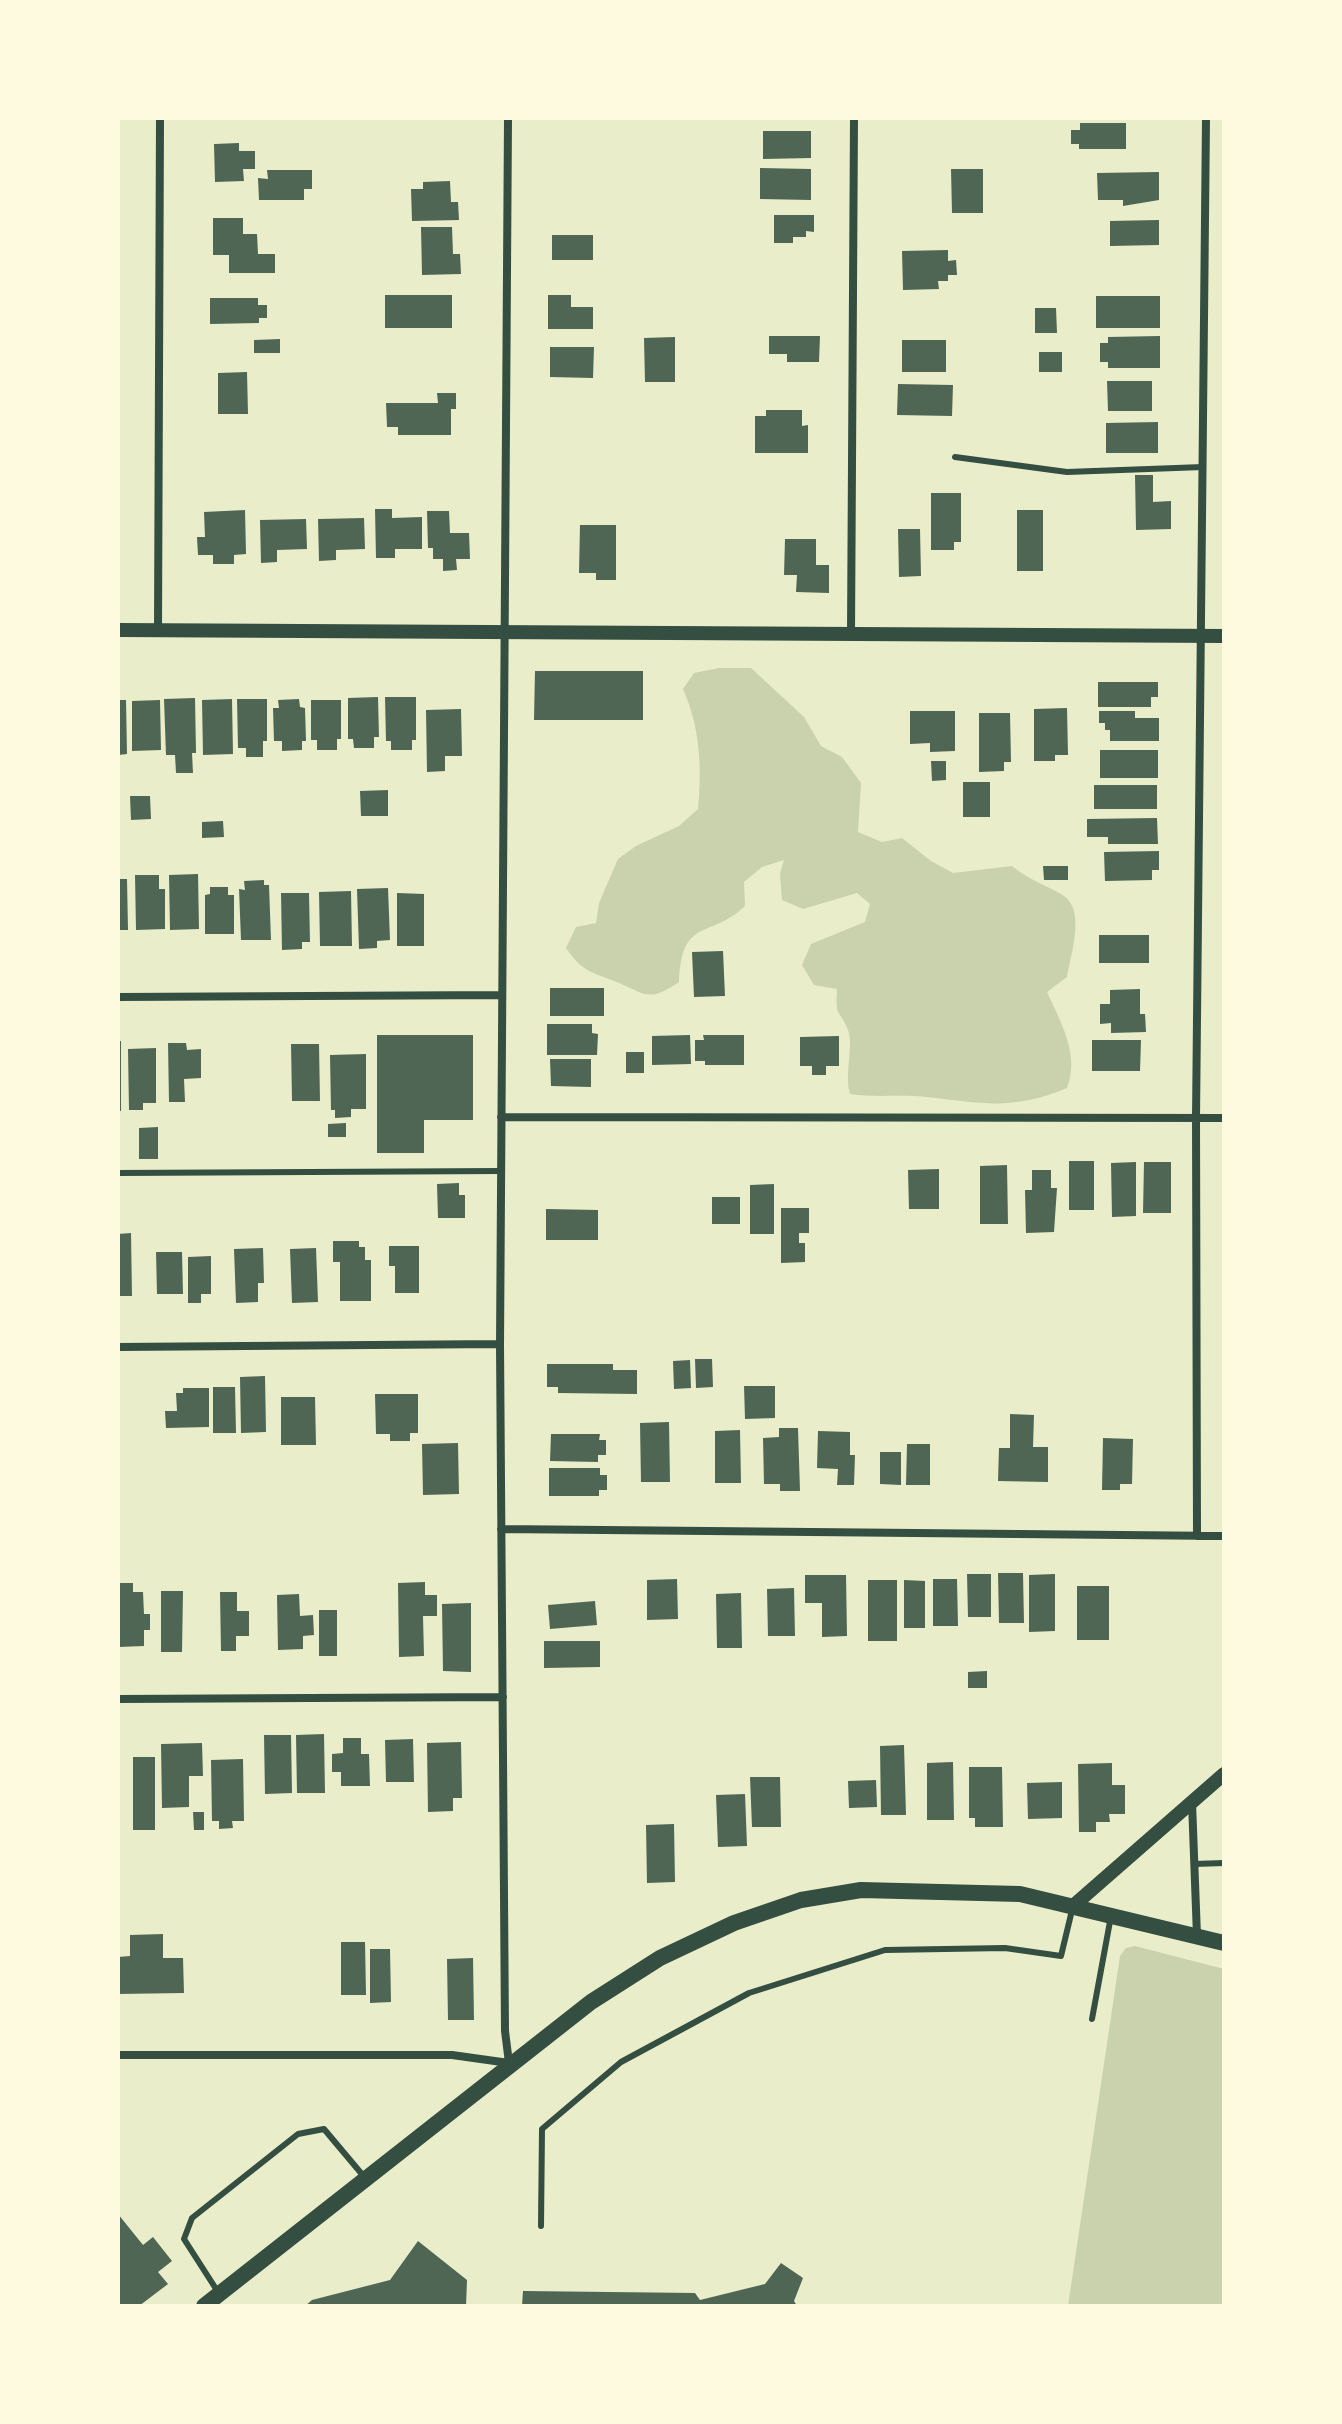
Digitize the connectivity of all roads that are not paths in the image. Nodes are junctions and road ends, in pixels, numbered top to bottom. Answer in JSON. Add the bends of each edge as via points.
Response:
{"nodes":[{"id":1,"x":160,"y":118,"type":"edge"},
{"id":2,"x":508,"y":118,"type":"edge"},
{"id":3,"x":854,"y":118,"type":"edge"},
{"id":4,"x":1206,"y":118,"type":"edge"},
{"id":5,"x":955,"y":457,"type":"dead end"},
{"id":6,"x":1203,"y":467,"type":"junction"},
{"id":7,"x":118,"y":630,"type":"edge"},
{"id":8,"x":158,"y":630,"type":"junction"},
{"id":9,"x":505,"y":632,"type":"junction"},
{"id":10,"x":851,"y":633,"type":"junction"},
{"id":11,"x":1202,"y":636,"type":"junction"},
{"id":12,"x":1224,"y":636,"type":"edge"},
{"id":13,"x":502,"y":995,"type":"junction"},
{"id":14,"x":118,"y":997,"type":"edge"},
{"id":15,"x":501,"y":1117,"type":"junction"},
{"id":16,"x":1196,"y":1118,"type":"junction"},
{"id":17,"x":1224,"y":1118,"type":"edge"},
{"id":18,"x":501,"y":1171,"type":"junction"},
{"id":19,"x":118,"y":1173,"type":"edge"},
{"id":20,"x":500,"y":1344,"type":"junction"},
{"id":21,"x":118,"y":1347,"type":"edge"},
{"id":22,"x":501,"y":1529,"type":"junction"},
{"id":23,"x":1197,"y":1536,"type":"junction"},
{"id":24,"x":1224,"y":1536,"type":"edge"},
{"id":25,"x":503,"y":1697,"type":"junction"},
{"id":26,"x":118,"y":1699,"type":"edge"},
{"id":27,"x":1224,"y":1774,"type":"edge"},
{"id":28,"x":1192,"y":1802,"type":"junction"},
{"id":29,"x":1224,"y":1863,"type":"edge"},
{"id":30,"x":1194,"y":1864,"type":"junction"},
{"id":31,"x":1073,"y":1906,"type":"junction"},
{"id":32,"x":1111,"y":1915,"type":"junction"},
{"id":33,"x":1197,"y":1937,"type":"junction"},
{"id":34,"x":1224,"y":1943,"type":"edge"},
{"id":35,"x":1092,"y":2019,"type":"dead end"},
{"id":36,"x":118,"y":2055,"type":"edge"},
{"id":37,"x":509,"y":2063,"type":"junction"},
{"id":38,"x":366,"y":2179,"type":"junction"},
{"id":39,"x":541,"y":2226,"type":"dead end"},
{"id":40,"x":219,"y":2294,"type":"junction"},
{"id":41,"x":204,"y":2306,"type":"edge"}],
"edges":[{"from":1,"to":8,"type":"street"},
{"from":2,"to":9,"type":"street"},
{"from":3,"to":10,"type":"street"},
{"from":4,"to":6,"type":"street"},
{"from":5,"to":6,"type":"lane","via":[[1067,472]]},
{"from":6,"to":11,"type":"street"},
{"from":7,"to":8,"type":"street"},
{"from":8,"to":9,"type":"street"},
{"from":9,"to":10,"type":"street"},
{"from":9,"to":13,"type":"street"},
{"from":10,"to":11,"type":"street"},
{"from":11,"to":12,"type":"street"},
{"from":11,"to":16,"type":"street"},
{"from":13,"to":14,"type":"street"},
{"from":13,"to":15,"type":"street"},
{"from":15,"to":16,"type":"street"},
{"from":15,"to":18,"type":"street"},
{"from":16,"to":17,"type":"street"},
{"from":16,"to":23,"type":"street"},
{"from":18,"to":19,"type":"lane"},
{"from":18,"to":20,"type":"street"},
{"from":20,"to":21,"type":"street"},
{"from":20,"to":22,"type":"street"},
{"from":22,"to":23,"type":"street"},
{"from":22,"to":25,"type":"street"},
{"from":23,"to":24,"type":"street"},
{"from":25,"to":26,"type":"street"},
{"from":25,"to":37,"type":"street"},
{"from":27,"to":28,"type":"street"},
{"from":28,"to":30,"type":"street"},
{"from":28,"to":31,"type":"street"},
{"from":29,"to":30,"type":"lane"},
{"from":30,"to":33,"type":"street"},
{"from":31,"to":32,"type":"main road"},
{"from":31,"to":37,"type":"main road","via":[[1020,1894],[941,1889],[861,1890],[801,1900],[734,1923],[660,1958]]},
{"from":31,"to":39,"type":"lane","via":[[1061,1956],[1005,1948],[885,1950],[749,1993],[621,2062],[542,2129]]},
{"from":32,"to":33,"type":"main road"},
{"from":32,"to":35,"type":"lane"},
{"from":33,"to":34,"type":"main road"},
{"from":36,"to":37,"type":"street","via":[[452,2055]]},
{"from":37,"to":38,"type":"main road"},
{"from":38,"to":40,"type":"main road"},
{"from":38,"to":40,"type":"lane","via":[[324,2129],[298,2134],[192,2218],[184,2239]]},
{"from":40,"to":41,"type":"main road"}]}
